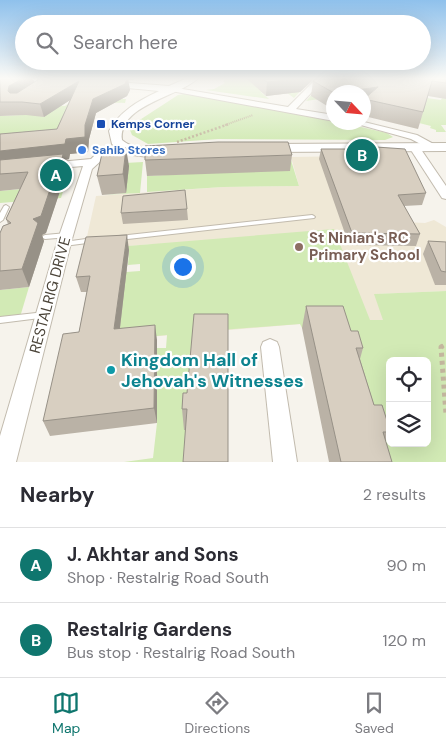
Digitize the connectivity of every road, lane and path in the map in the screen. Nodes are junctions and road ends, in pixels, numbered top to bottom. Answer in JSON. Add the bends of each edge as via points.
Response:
{"nodes":[{"id":1,"x":149,"y":101,"type":"edge"},
{"id":2,"x":240,"y":101,"type":"edge"},
{"id":3,"x":299,"y":101,"type":"edge"},
{"id":4,"x":291,"y":109,"type":"junction"},
{"id":5,"x":249,"y":116,"type":"dead end"},
{"id":6,"x":326,"y":116,"type":"edge"},
{"id":7,"x":371,"y":126,"type":"edge"},
{"id":8,"x":120,"y":146,"type":"junction"},
{"id":9,"x":414,"y":147,"type":"junction"},
{"id":10,"x":440,"y":147,"type":"edge"},
{"id":11,"x":252,"y":148,"type":"edge"},
{"id":12,"x":180,"y":150,"type":"joint"},
{"id":13,"x":92,"y":162,"type":"junction"},
{"id":14,"x":36,"y":167,"type":"edge"},
{"id":15,"x":446,"y":194,"type":"edge"},
{"id":16,"x":6,"y":207,"type":"dead end"},
{"id":17,"x":312,"y":217,"type":"dead end"},
{"id":18,"x":0,"y":220,"type":"edge"},
{"id":19,"x":45,"y":237,"type":"dead end"},
{"id":20,"x":115,"y":238,"type":"edge"},
{"id":21,"x":105,"y":239,"type":"edge"},
{"id":22,"x":65,"y":240,"type":"junction"},
{"id":23,"x":45,"y":315,"type":"junction"},
{"id":24,"x":0,"y":320,"type":"edge"},
{"id":25,"x":446,"y":344,"type":"edge"},
{"id":26,"x":270,"y":347,"type":"dead end"},
{"id":27,"x":446,"y":414,"type":"edge"},
{"id":28,"x":4,"y":462,"type":"edge"},
{"id":29,"x":285,"y":462,"type":"edge"}],
"edges":[{"from":1,"to":8,"type":"street","via":[[119,121],[113,132]]},
{"from":2,"to":4,"type":"street"},
{"from":3,"to":4,"type":"street"},
{"from":4,"to":6,"type":"street"},
{"from":5,"to":12,"type":"path","via":[[177,141]]},
{"from":7,"to":10,"type":"street","via":[[419,138]]},
{"from":8,"to":12,"type":"street","via":[[140,151]]},
{"from":8,"to":13,"type":"street"},
{"from":9,"to":10,"type":"street"},
{"from":9,"to":11,"type":"street"},
{"from":9,"to":15,"type":"street"},
{"from":13,"to":14,"type":"street"},
{"from":13,"to":22,"type":"street","name":"RESTALRIG DRIVE","via":[[87,168]]},
{"from":16,"to":18,"type":"lane"},
{"from":17,"to":20,"type":"lane"},
{"from":19,"to":22,"type":"lane"},
{"from":21,"to":22,"type":"lane"},
{"from":22,"to":23,"type":"street","name":"RESTALRIG DRIVE"},
{"from":23,"to":24,"type":"lane"},
{"from":23,"to":28,"type":"street","name":"RESTALRIG DRIVE"},
{"from":25,"to":27,"type":"path","via":[[441,348]]},
{"from":26,"to":29,"type":"street"}]}
